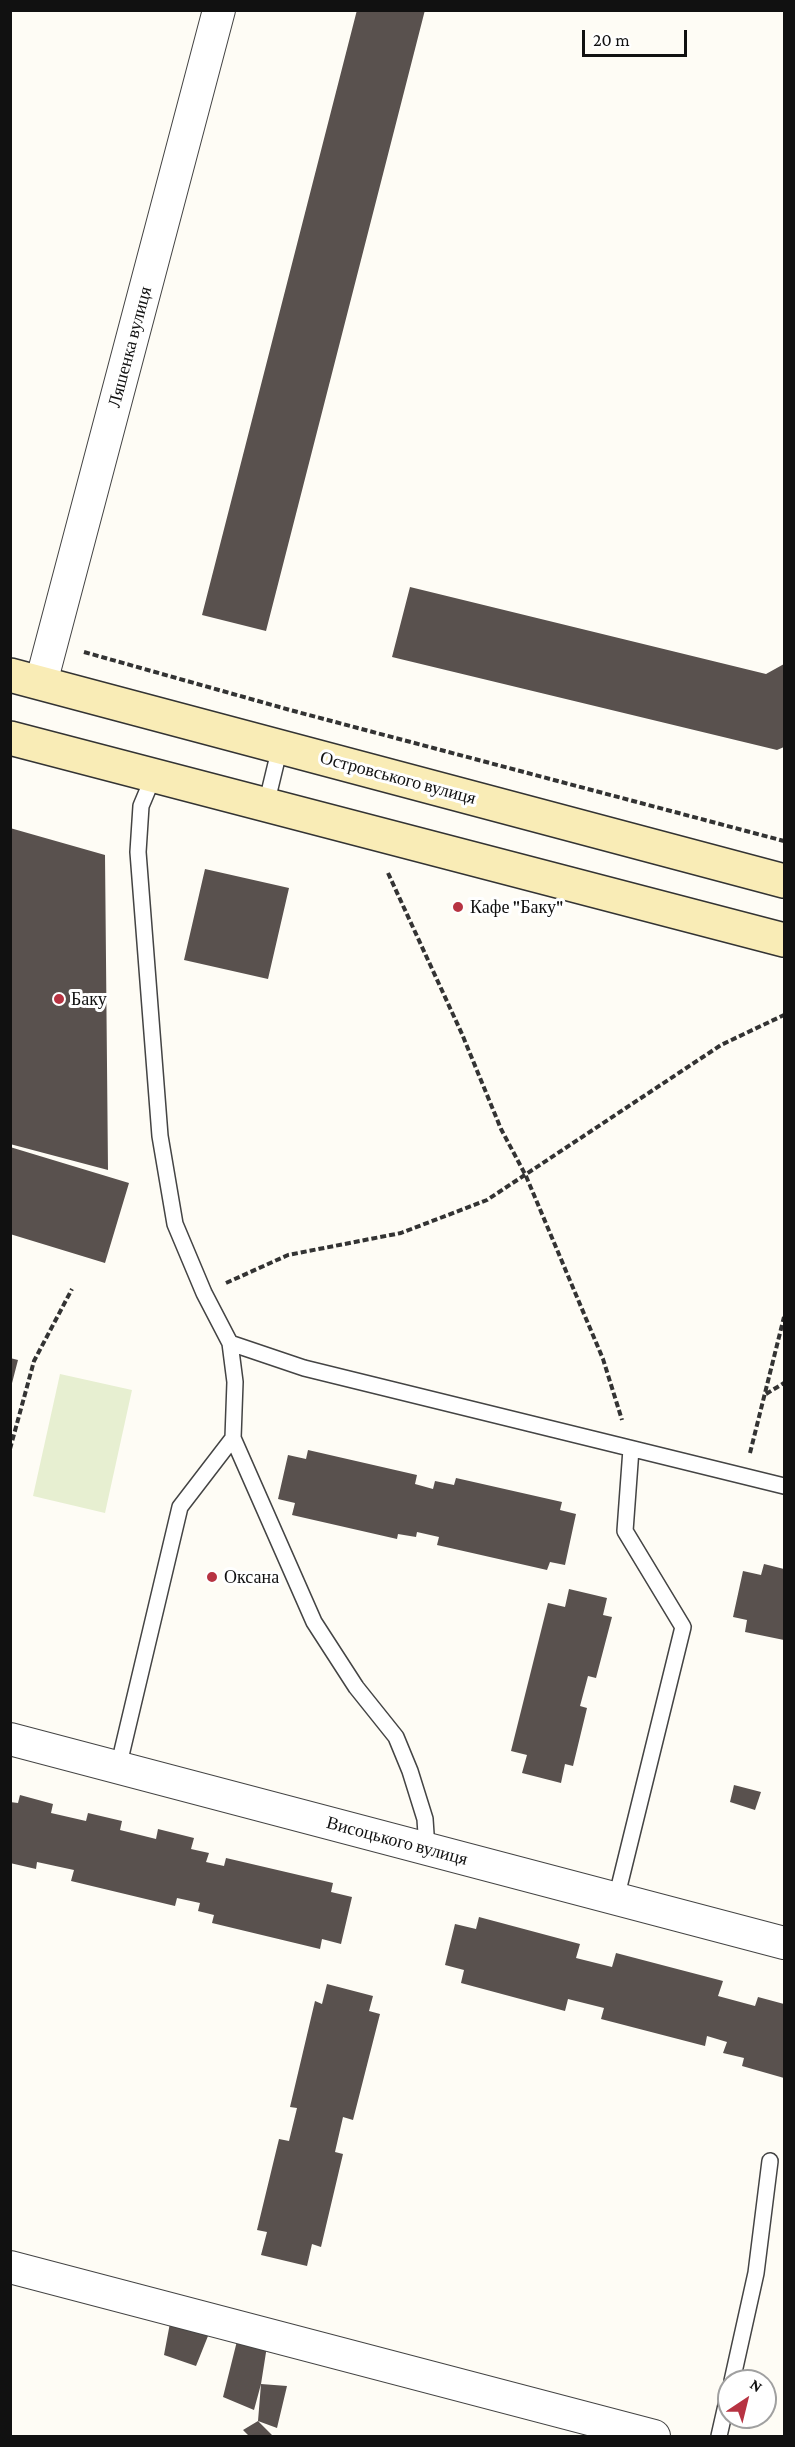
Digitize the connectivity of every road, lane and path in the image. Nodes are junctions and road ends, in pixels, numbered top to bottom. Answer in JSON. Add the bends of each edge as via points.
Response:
{"nodes":[{"id":1,"x":219,"y":10,"type":"edge"},
{"id":2,"x":51,"y":642,"type":"junction"},
{"id":3,"x":26,"y":679,"type":"edge"},
{"id":4,"x":10,"y":738,"type":"edge"},
{"id":5,"x":280,"y":747,"type":"junction"},
{"id":6,"x":154,"y":775,"type":"junction"},
{"id":7,"x":266,"y":805,"type":"junction"},
{"id":8,"x":369,"y":831,"type":"junction"},
{"id":9,"x":784,"y":841,"type":"edge"},
{"id":10,"x":784,"y":881,"type":"edge"},
{"id":11,"x":784,"y":940,"type":"edge"},
{"id":12,"x":784,"y":1015,"type":"edge"},
{"id":13,"x":526,"y":1176,"type":"junction"},
{"id":14,"x":72,"y":1289,"type":"dead end"},
{"id":15,"x":204,"y":1293,"type":"junction"},
{"id":16,"x":784,"y":1317,"type":"edge"},
{"id":17,"x":230,"y":1343,"type":"junction"},
{"id":18,"x":784,"y":1383,"type":"edge"},
{"id":19,"x":766,"y":1395,"type":"junction"},
{"id":20,"x":233,"y":1438,"type":"junction"},
{"id":21,"x":10,"y":1449,"type":"edge"},
{"id":22,"x":631,"y":1449,"type":"junction"},
{"id":23,"x":744,"y":1478,"type":"junction"},
{"id":24,"x":784,"y":1486,"type":"edge"},
{"id":25,"x":10,"y":1739,"type":"edge"},
{"id":26,"x":118,"y":1768,"type":"junction"},
{"id":27,"x":427,"y":1849,"type":"junction"},
{"id":28,"x":616,"y":1899,"type":"junction"},
{"id":29,"x":784,"y":1942,"type":"edge"},
{"id":30,"x":770,"y":2161,"type":"dead end"},
{"id":31,"x":10,"y":2267,"type":"edge"},
{"id":32,"x":735,"y":2369,"type":"edge"},
{"id":33,"x":654,"y":2436,"type":"edge"}],
"edges":[{"from":1,"to":2,"type":"street","name":"Ляшенка вулиця"},
{"from":2,"to":3,"type":"street","name":"Ляшенка вулиця"},
{"from":2,"to":9,"type":"path","via":[[290,710]]},
{"from":3,"to":5,"type":"street","name":"Островського вулиця"},
{"from":4,"to":6,"type":"street"},
{"from":5,"to":7,"type":"lane"},
{"from":5,"to":10,"type":"street","name":"Островського вулиця"},
{"from":6,"to":7,"type":"street"},
{"from":6,"to":15,"type":"lane","via":[[141,807],[138,852],[160,1136],[175,1224]]},
{"from":7,"to":8,"type":"street"},
{"from":8,"to":11,"type":"street"},
{"from":8,"to":13,"type":"path","via":[[462,1034],[501,1130]]},
{"from":12,"to":13,"type":"path","via":[[721,1045]]},
{"from":13,"to":15,"type":"path","via":[[488,1200],[412,1229],[288,1255]]},
{"from":13,"to":22,"type":"path","via":[[603,1359]]},
{"from":14,"to":21,"type":"path","via":[[34,1361]]},
{"from":15,"to":17,"type":"lane"},
{"from":16,"to":19,"type":"path"},
{"from":17,"to":20,"type":"lane","via":[[235,1382]]},
{"from":17,"to":22,"type":"lane","via":[[304,1368]]},
{"from":18,"to":19,"type":"path"},
{"from":19,"to":23,"type":"path"},
{"from":20,"to":26,"type":"lane","via":[[180,1507]]},
{"from":20,"to":27,"type":"lane","via":[[314,1622],[356,1687],[396,1737],[425,1819]]},
{"from":22,"to":23,"type":"lane"},
{"from":22,"to":28,"type":"lane","via":[[625,1531],[683,1627]]},
{"from":23,"to":24,"type":"lane"},
{"from":25,"to":26,"type":"street","name":"Висоцького вулиця"},
{"from":26,"to":27,"type":"street","name":"Висоцького вулиця"},
{"from":27,"to":28,"type":"street","name":"Висоцького вулиця"},
{"from":28,"to":29,"type":"street","name":"Висоцького вулиця"},
{"from":30,"to":32,"type":"lane","via":[[756,2273]]},
{"from":31,"to":33,"type":"street"}]}
